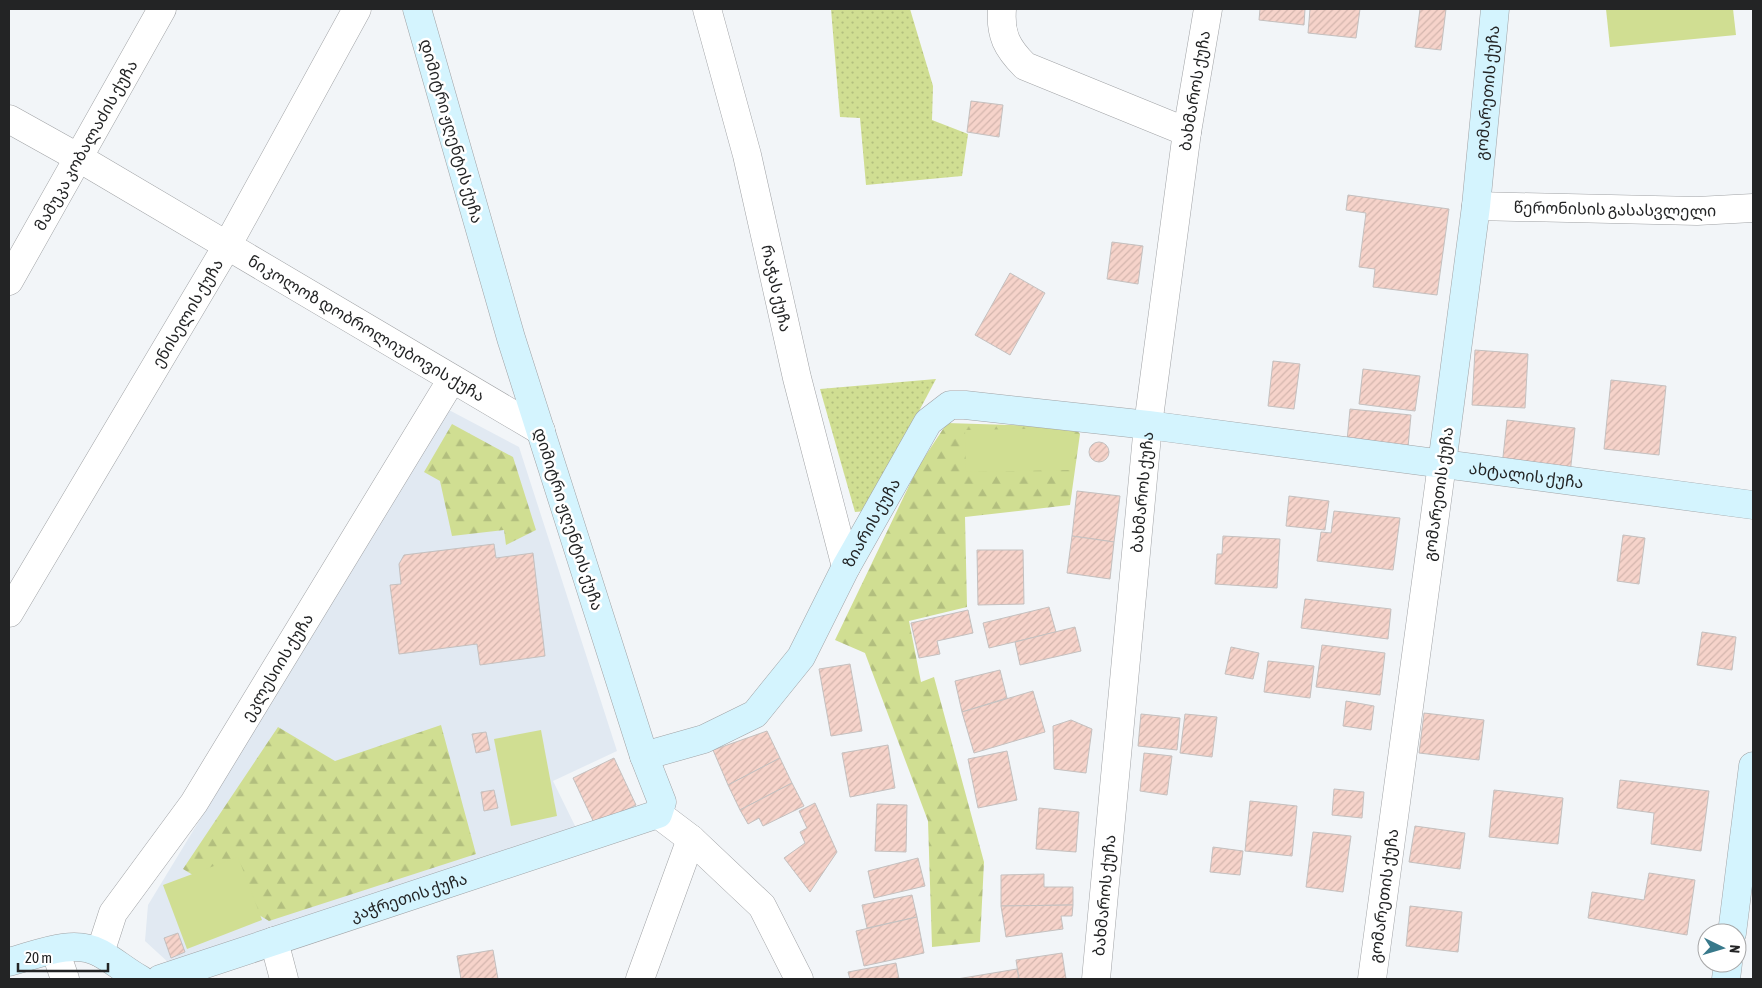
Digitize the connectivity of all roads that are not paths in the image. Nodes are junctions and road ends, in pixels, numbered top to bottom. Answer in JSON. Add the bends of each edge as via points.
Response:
{"nodes":[{"id":1,"x":162,"y":9,"type":"edge"},
{"id":2,"x":357,"y":9,"type":"edge"},
{"id":3,"x":417,"y":9,"type":"edge"},
{"id":4,"x":707,"y":9,"type":"edge"},
{"id":5,"x":1002,"y":9,"type":"edge"},
{"id":6,"x":1208,"y":9,"type":"edge"},
{"id":7,"x":1494,"y":9,"type":"edge"},
{"id":8,"x":9,"y":119,"type":"edge"},
{"id":9,"x":1187,"y":132,"type":"junction"},
{"id":10,"x":79,"y":158,"type":"junction"},
{"id":11,"x":1476,"y":206,"type":"junction"},
{"id":12,"x":1753,"y":208,"type":"edge"},
{"id":13,"x":227,"y":246,"type":"junction"},
{"id":14,"x":9,"y":281,"type":"edge"},
{"id":15,"x":452,"y":379,"type":"junction"},
{"id":16,"x":1148,"y":425,"type":"junction"},
{"id":17,"x":541,"y":431,"type":"junction"},
{"id":18,"x":1442,"y":464,"type":"junction"},
{"id":19,"x":1753,"y":505,"type":"edge"},
{"id":20,"x":846,"y":567,"type":"junction"},
{"id":21,"x":9,"y":613,"type":"edge"},
{"id":22,"x":644,"y":756,"type":"junction"},
{"id":23,"x":1753,"y":766,"type":"edge"},
{"id":24,"x":658,"y":814,"type":"junction"},
{"id":25,"x":691,"y":839,"type":"junction"},
{"id":26,"x":1733,"y":923,"type":"edge"},
{"id":27,"x":274,"y":941,"type":"junction"},
{"id":28,"x":55,"y":950,"type":"junction"},
{"id":29,"x":100,"y":953,"type":"junction"},
{"id":30,"x":9,"y":962,"type":"edge"},
{"id":31,"x":65,"y":979,"type":"edge"},
{"id":32,"x":140,"y":979,"type":"edge"},
{"id":33,"x":160,"y":979,"type":"edge"},
{"id":34,"x":284,"y":979,"type":"edge"},
{"id":35,"x":640,"y":979,"type":"edge"},
{"id":36,"x":799,"y":979,"type":"edge"},
{"id":37,"x":1096,"y":979,"type":"edge"},
{"id":38,"x":1372,"y":979,"type":"edge"}],
"edges":[{"from":1,"to":10,"type":"street","name":"მამუკა კობალაძის ქუჩა"},
{"from":2,"to":13,"type":"street","name":"ენისელის ქუჩა"},
{"from":3,"to":17,"type":"street","name":"დიმიტრი ჟღენტის ქუჩა","via":[[511,338]]},
{"from":4,"to":20,"type":"street","name":"რაჭას ქუჩა","via":[[747,155],[797,378]]},
{"from":5,"to":9,"type":"street","via":[[1003,35],[1013,54],[1025,66]]},
{"from":6,"to":9,"type":"street","name":"ბახმაროს ქუჩა"},
{"from":7,"to":11,"type":"street","name":"გომარეთის ქუჩა"},
{"from":8,"to":10,"type":"street","name":"ნიკოლოზ დობროლიუბოვის ქუჩა"},
{"from":9,"to":16,"type":"street","name":"ბახმაროს ქუჩა"},
{"from":10,"to":13,"type":"street","name":"ნიკოლოზ დობროლიუბოვის ქუჩა"},
{"from":10,"to":14,"type":"street","name":"მამუკა კობალაძის ქუჩა"},
{"from":11,"to":12,"type":"street","name":"წერონისის გასასვლელი"},
{"from":11,"to":18,"type":"street","name":"გომარეთის ქუჩა"},
{"from":13,"to":15,"type":"street","name":"ნიკოლოზ დობროლიუბოვის ქუჩა"},
{"from":13,"to":21,"type":"street","name":"ენისელის ქუჩა"},
{"from":15,"to":17,"type":"street","name":"ნიკოლოზ დობროლიუბოვის ქუჩა"},
{"from":15,"to":29,"type":"street","name":"ეკლესიის ქუჩა","via":[[194,803],[113,913]]},
{"from":16,"to":18,"type":"street","name":"ახტალის ქუჩა"},
{"from":16,"to":20,"type":"street","name":"ზიარის ქუჩა","via":[[950,405],[928,422]]},
{"from":16,"to":37,"type":"street","name":"ბახმაროს ქუჩა"},
{"from":17,"to":22,"type":"street","name":"დიმიტრი ჟღენტის ქუჩა"},
{"from":18,"to":19,"type":"street","name":"ახტალის ქუჩა"},
{"from":18,"to":38,"type":"street","name":"გომარეთის ქუჩა"},
{"from":20,"to":22,"type":"street","name":"ზიარის ქუჩა","via":[[801,657],[754,714],[704,739]]},
{"from":22,"to":24,"type":"street","name":"დიმიტრი ჟღენტის ქუჩა","via":[[662,802]]},
{"from":23,"to":26,"type":"street"},
{"from":24,"to":25,"type":"street"},
{"from":24,"to":27,"type":"street","name":"კაჭრეთის ქუჩა"},
{"from":25,"to":35,"type":"street"},
{"from":25,"to":36,"type":"street","via":[[762,906]]},
{"from":27,"to":33,"type":"street","name":"კაჭრეთის ქუჩა"},
{"from":27,"to":34,"type":"street"},
{"from":28,"to":29,"type":"street","via":[[80,946]]},
{"from":28,"to":30,"type":"street"},
{"from":28,"to":31,"type":"street"},
{"from":29,"to":32,"type":"street"}]}
